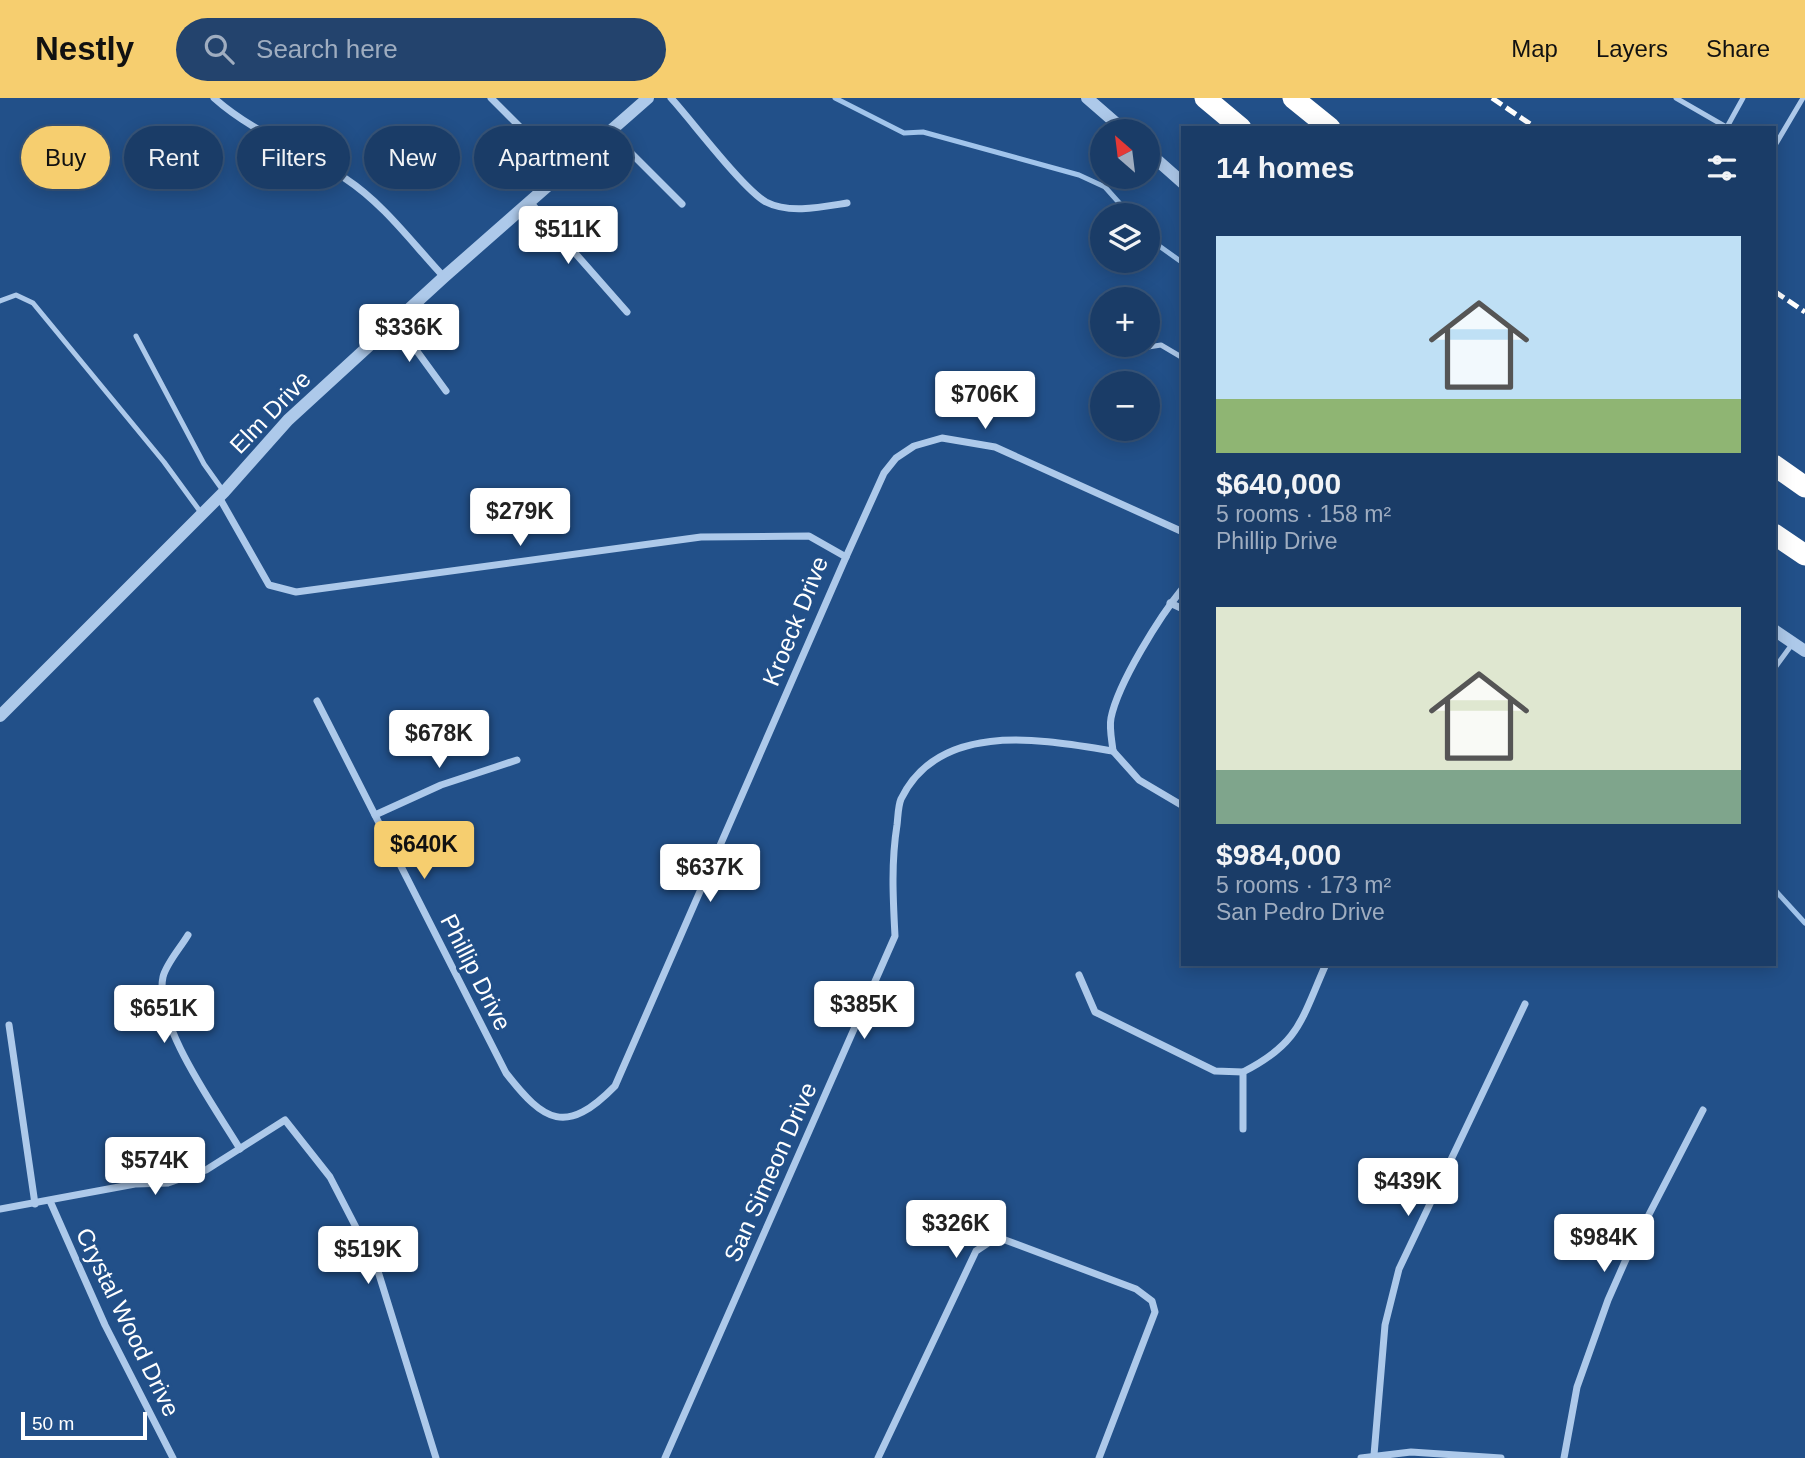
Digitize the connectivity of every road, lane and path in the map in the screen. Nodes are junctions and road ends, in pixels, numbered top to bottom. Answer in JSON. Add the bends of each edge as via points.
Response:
{"nodes":[{"id":1,"x":214,"y":98,"type":"edge"},
{"id":2,"x":491,"y":98,"type":"edge"},
{"id":3,"x":648,"y":98,"type":"edge"},
{"id":4,"x":671,"y":98,"type":"edge"},
{"id":5,"x":1087,"y":98,"type":"edge"},
{"id":6,"x":1205,"y":98,"type":"edge"},
{"id":7,"x":1293,"y":98,"type":"edge"},
{"id":8,"x":1676,"y":98,"type":"edge"},
{"id":9,"x":1695,"y":98,"type":"edge"},
{"id":10,"x":1743,"y":98,"type":"edge"},
{"id":11,"x":1803,"y":98,"type":"edge"},
{"id":12,"x":1690,"y":106,"type":"junction"},
{"id":13,"x":1111,"y":119,"type":"edge"},
{"id":14,"x":519,"y":126,"type":"edge"},
{"id":15,"x":617,"y":126,"type":"edge"},
{"id":16,"x":1239,"y":126,"type":"edge"},
{"id":17,"x":1328,"y":126,"type":"edge"},
{"id":18,"x":1726,"y":126,"type":"edge"},
{"id":19,"x":1729,"y":126,"type":"edge"},
{"id":20,"x":1776,"y":144,"type":"edge"},
{"id":21,"x":633,"y":155,"type":"edge"},
{"id":22,"x":1160,"y":163,"type":"edge"},
{"id":23,"x":1181,"y":181,"type":"edge"},
{"id":24,"x":547,"y":189,"type":"edge"},
{"id":25,"x":531,"y":203,"type":"junction"},
{"id":26,"x":847,"y":203,"type":"dead end"},
{"id":27,"x":682,"y":204,"type":"dead end"},
{"id":28,"x":444,"y":277,"type":"junction"},
{"id":29,"x":0,"y":300,"type":"edge"},
{"id":30,"x":627,"y":312,"type":"dead end"},
{"id":31,"x":395,"y":321,"type":"junction"},
{"id":32,"x":136,"y":336,"type":"dead end"},
{"id":33,"x":1160,"y":345,"type":"edge"},
{"id":34,"x":1181,"y":357,"type":"edge"},
{"id":35,"x":446,"y":391,"type":"dead end"},
{"id":36,"x":1776,"y":466,"type":"edge"},
{"id":37,"x":1805,"y":487,"type":"edge"},
{"id":38,"x":221,"y":495,"type":"junction"},
{"id":39,"x":202,"y":514,"type":"junction"},
{"id":40,"x":1181,"y":532,"type":"edge"},
{"id":41,"x":1776,"y":535,"type":"edge"},
{"id":42,"x":1805,"y":555,"type":"edge"},
{"id":43,"x":846,"y":557,"type":"junction"},
{"id":44,"x":1181,"y":590,"type":"edge"},
{"id":45,"x":1170,"y":603,"type":"junction"},
{"id":46,"x":1181,"y":608,"type":"edge"},
{"id":47,"x":1776,"y":631,"type":"edge"},
{"id":48,"x":1793,"y":643,"type":"junction"},
{"id":49,"x":1805,"y":651,"type":"edge"},
{"id":50,"x":1776,"y":666,"type":"edge"},
{"id":51,"x":317,"y":701,"type":"dead end"},
{"id":52,"x":0,"y":716,"type":"edge"},
{"id":53,"x":1113,"y":751,"type":"junction"},
{"id":54,"x":517,"y":760,"type":"dead end"},
{"id":55,"x":1181,"y":805,"type":"edge"},
{"id":56,"x":375,"y":815,"type":"junction"},
{"id":57,"x":188,"y":935,"type":"dead end"},
{"id":58,"x":1325,"y":966,"type":"edge"},
{"id":59,"x":1079,"y":975,"type":"dead end"},
{"id":60,"x":1525,"y":1004,"type":"dead end"},
{"id":61,"x":9,"y":1025,"type":"dead end"},
{"id":62,"x":1242,"y":1072,"type":"junction"},
{"id":63,"x":506,"y":1073,"type":"joint"},
{"id":64,"x":1703,"y":1111,"type":"dead end"},
{"id":65,"x":1243,"y":1129,"type":"dead end"},
{"id":66,"x":240,"y":1149,"type":"junction"},
{"id":67,"x":50,"y":1201,"type":"junction"},
{"id":68,"x":35,"y":1204,"type":"junction"},
{"id":69,"x":0,"y":1209,"type":"edge"},
{"id":70,"x":1374,"y":1455,"type":"junction"},
{"id":71,"x":173,"y":1458,"type":"edge"},
{"id":72,"x":436,"y":1458,"type":"edge"},
{"id":73,"x":665,"y":1458,"type":"edge"},
{"id":74,"x":878,"y":1458,"type":"edge"},
{"id":75,"x":1099,"y":1458,"type":"edge"},
{"id":76,"x":1361,"y":1458,"type":"edge"},
{"id":77,"x":1502,"y":1458,"type":"edge"},
{"id":78,"x":1564,"y":1458,"type":"edge"}],
"edges":[{"from":1,"to":28,"type":"street","via":[[367,194]]},
{"from":2,"to":14,"type":"street"},
{"from":3,"to":15,"type":"street","name":"Elm Drive"},
{"from":4,"to":26,"type":"street","via":[[767,202],[792,208]]},
{"from":5,"to":13,"type":"street"},
{"from":6,"to":16,"type":"highway"},
{"from":7,"to":17,"type":"highway"},
{"from":8,"to":12,"type":"lane"},
{"from":9,"to":12,"type":"lane"},
{"from":10,"to":19,"type":"lane"},
{"from":11,"to":20,"type":"lane"},
{"from":12,"to":18,"type":"lane"},
{"from":21,"to":27,"type":"street"},
{"from":22,"to":23,"type":"street"},
{"from":24,"to":25,"type":"street","name":"Elm Drive"},
{"from":25,"to":28,"type":"street","name":"Elm Drive"},
{"from":25,"to":30,"type":"street"},
{"from":28,"to":31,"type":"street","name":"Elm Drive"},
{"from":29,"to":39,"type":"lane","via":[[16,295],[33,303]]},
{"from":31,"to":35,"type":"street"},
{"from":31,"to":38,"type":"street","name":"Elm Drive","via":[[289,420]]},
{"from":32,"to":38,"type":"lane"},
{"from":33,"to":34,"type":"lane"},
{"from":36,"to":37,"type":"highway"},
{"from":38,"to":39,"type":"street","name":"Elm Drive"},
{"from":38,"to":43,"type":"street","name":"Kroeck Drive","via":[[270,585],[296,592],[702,537],[809,536]]},
{"from":39,"to":52,"type":"street","name":"Elm Drive"},
{"from":40,"to":43,"type":"street","via":[[995,447],[942,438],[914,446],[896,458],[884,473]]},
{"from":41,"to":42,"type":"highway"},
{"from":43,"to":63,"type":"street","name":"Kroeck Drive","via":[[615,1086],[594,1108],[572,1115],[544,1115]]},
{"from":44,"to":45,"type":"street"},
{"from":45,"to":46,"type":"street"},
{"from":45,"to":53,"type":"street","via":[[1117,697],[1110,721]]},
{"from":47,"to":48,"type":"street"},
{"from":48,"to":49,"type":"street"},
{"from":48,"to":50,"type":"lane"},
{"from":51,"to":56,"type":"street","name":"Phillip Drive"},
{"from":53,"to":55,"type":"street","via":[[1139,780]]},
{"from":53,"to":73,"type":"street","name":"San Simeon Drive","via":[[1037,739],[985,740],[937,760],[900,800],[891,864],[895,936]]},
{"from":54,"to":56,"type":"street","via":[[441,785]]},
{"from":56,"to":63,"type":"street","name":"Phillip Drive"},
{"from":57,"to":66,"type":"street","via":[[163,976],[164,1010],[184,1056]]},
{"from":58,"to":62,"type":"street","via":[[1294,1036],[1272,1057]]},
{"from":59,"to":62,"type":"street","via":[[1095,1012],[1215,1071]]},
{"from":60,"to":70,"type":"street","via":[[1399,1269],[1385,1325]]},
{"from":61,"to":68,"type":"street"},
{"from":62,"to":65,"type":"street"},
{"from":64,"to":78,"type":"street","via":[[1608,1300],[1577,1387]]},
{"from":66,"to":67,"type":"street","name":"Crystal Wood Drive","via":[[206,1170],[167,1183],[135,1184]]},
{"from":66,"to":72,"type":"street","name":"Crystal Wood Drive","via":[[285,1120],[330,1177],[377,1268]]},
{"from":67,"to":68,"type":"street","name":"Crystal Wood Drive"},
{"from":67,"to":71,"type":"street","name":"Crystal Wood Drive","via":[[105,1325]]},
{"from":68,"to":69,"type":"street","name":"Crystal Wood Drive"},
{"from":70,"to":76,"type":"street"},
{"from":70,"to":77,"type":"street","via":[[1411,1452]]},
{"from":74,"to":75,"type":"street","via":[[976,1251],[997,1237],[1136,1289],[1152,1301],[1155,1311]]}]}
